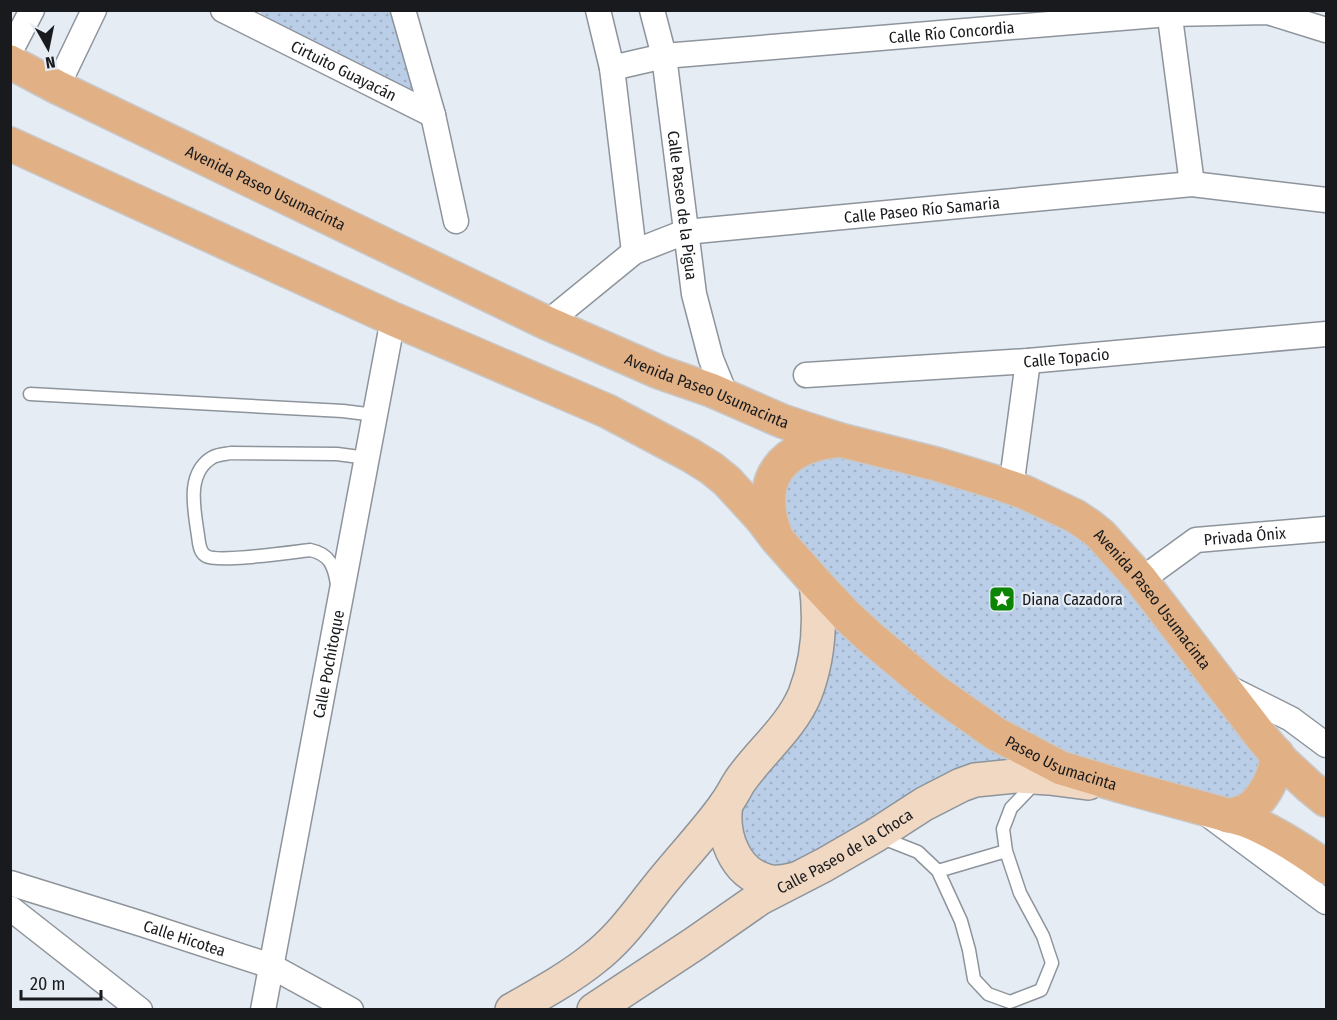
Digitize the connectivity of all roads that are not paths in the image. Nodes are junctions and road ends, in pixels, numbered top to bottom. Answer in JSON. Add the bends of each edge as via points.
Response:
{"nodes":[{"id":1,"x":32,"y":10,"type":"edge"},
{"id":2,"x":94,"y":10,"type":"edge"},
{"id":3,"x":223,"y":10,"type":"edge"},
{"id":4,"x":403,"y":10,"type":"edge"},
{"id":5,"x":598,"y":10,"type":"edge"},
{"id":6,"x":652,"y":10,"type":"edge"},
{"id":7,"x":1169,"y":12,"type":"edge"},
{"id":8,"x":259,"y":18,"type":"edge"},
{"id":9,"x":1326,"y":30,"type":"edge"},
{"id":10,"x":10,"y":52,"type":"edge"},
{"id":11,"x":664,"y":56,"type":"junction"},
{"id":12,"x":10,"y":62,"type":"edge"},
{"id":13,"x":612,"y":68,"type":"junction"},
{"id":14,"x":57,"y":87,"type":"junction"},
{"id":15,"x":433,"y":115,"type":"junction"},
{"id":16,"x":10,"y":144,"type":"edge"},
{"id":17,"x":1192,"y":184,"type":"junction"},
{"id":18,"x":1326,"y":200,"type":"edge"},
{"id":19,"x":456,"y":221,"type":"dead end"},
{"id":20,"x":686,"y":232,"type":"junction"},
{"id":21,"x":634,"y":252,"type":"junction"},
{"id":22,"x":393,"y":319,"type":"junction"},
{"id":23,"x":547,"y":324,"type":"junction"},
{"id":24,"x":1326,"y":334,"type":"edge"},
{"id":25,"x":1028,"y":361,"type":"junction"},
{"id":26,"x":806,"y":375,"type":"dead end"},
{"id":27,"x":30,"y":394,"type":"dead end"},
{"id":28,"x":726,"y":396,"type":"junction"},
{"id":29,"x":375,"y":415,"type":"junction"},
{"id":30,"x":840,"y":440,"type":"junction"},
{"id":31,"x":367,"y":458,"type":"junction"},
{"id":32,"x":1011,"y":488,"type":"junction"},
{"id":33,"x":1326,"y":529,"type":"edge"},
{"id":34,"x":777,"y":539,"type":"junction"},
{"id":35,"x":1141,"y":580,"type":"junction"},
{"id":36,"x":823,"y":590,"type":"junction"},
{"id":37,"x":339,"y":603,"type":"junction"},
{"id":38,"x":1222,"y":684,"type":"junction"},
{"id":39,"x":1326,"y":745,"type":"edge"},
{"id":40,"x":1276,"y":754,"type":"junction"},
{"id":41,"x":1040,"y":778,"type":"junction"},
{"id":42,"x":1121,"y":786,"type":"junction"},
{"id":43,"x":1326,"y":800,"type":"edge"},
{"id":44,"x":726,"y":804,"type":"junction"},
{"id":45,"x":1213,"y":812,"type":"junction"},
{"id":46,"x":876,"y":835,"type":"junction"},
{"id":47,"x":1006,"y":851,"type":"junction"},
{"id":48,"x":1326,"y":867,"type":"edge"},
{"id":49,"x":938,"y":871,"type":"junction"},
{"id":50,"x":796,"y":879,"type":"junction"},
{"id":51,"x":10,"y":883,"type":"edge"},
{"id":52,"x":1326,"y":902,"type":"edge"},
{"id":53,"x":10,"y":908,"type":"edge"},
{"id":54,"x":271,"y":966,"type":"junction"},
{"id":55,"x":140,"y":1010,"type":"edge"},
{"id":56,"x":263,"y":1010,"type":"edge"},
{"id":57,"x":351,"y":1010,"type":"edge"},
{"id":58,"x":512,"y":1010,"type":"edge"},
{"id":59,"x":594,"y":1010,"type":"edge"}],
"edges":[{"from":1,"to":10,"type":"street"},
{"from":2,"to":14,"type":"street"},
{"from":3,"to":8,"type":"street","name":"Cirtuito Guayacán"},
{"from":4,"to":15,"type":"street","name":"Cirtuito Guayacán"},
{"from":5,"to":13,"type":"street"},
{"from":6,"to":11,"type":"street","name":"Calle Paseo de la Pigua"},
{"from":7,"to":9,"type":"street","name":"Calle Río Concordia","via":[[1268,12]]},
{"from":7,"to":11,"type":"street","name":"Calle Río Concordia"},
{"from":7,"to":17,"type":"street"},
{"from":8,"to":15,"type":"street","name":"Cirtuito Guayacán"},
{"from":11,"to":13,"type":"street","name":"Calle Río Concordia"},
{"from":11,"to":20,"type":"street","name":"Calle Paseo de la Pigua"},
{"from":12,"to":14,"type":"main road","name":"Avenida Paseo Usumacinta"},
{"from":13,"to":21,"type":"street"},
{"from":14,"to":23,"type":"main road","name":"Avenida Paseo Usumacinta"},
{"from":15,"to":19,"type":"street","name":"Cirtuito Guayacán"},
{"from":16,"to":22,"type":"main road"},
{"from":17,"to":18,"type":"street","name":"Calle Paseo Río Samaria"},
{"from":17,"to":20,"type":"street","name":"Calle Paseo Río Samaria"},
{"from":20,"to":21,"type":"street","name":"Calle Paseo Río Samaria"},
{"from":20,"to":28,"type":"street","name":"Calle Paseo de la Pigua","via":[[694,294],[711,359]]},
{"from":21,"to":23,"type":"street","name":"Calle Paseo Río Samaria"},
{"from":22,"to":29,"type":"street","name":"Calle Pochitoque"},
{"from":22,"to":34,"type":"main road","via":[[607,411],[690,455],[727,481]]},
{"from":23,"to":28,"type":"main road","name":"Avenida Paseo Usumacinta"},
{"from":24,"to":25,"type":"street","name":"Calle Topacio"},
{"from":25,"to":26,"type":"street","name":"Calle Topacio"},
{"from":25,"to":32,"type":"street"},
{"from":27,"to":29,"type":"lane"},
{"from":28,"to":30,"type":"main road","name":"Avenida Paseo Usumacinta","via":[[782,421]]},
{"from":29,"to":31,"type":"street","name":"Calle Pochitoque"},
{"from":30,"to":32,"type":"main road","name":"Avenida Paseo Usumacinta"},
{"from":30,"to":34,"type":"main road","via":[[804,448],[776,469],[769,497]]},
{"from":31,"to":37,"type":"street","name":"Calle Pochitoque"},
{"from":31,"to":37,"type":"lane","via":[[231,453],[215,456],[203,464],[193,486],[199,543],[206,556],[227,559],[319,551],[333,567]]},
{"from":32,"to":35,"type":"main road","name":"Avenida Paseo Usumacinta","via":[[1052,504],[1090,526]]},
{"from":33,"to":35,"type":"street","name":"Privada Ónix","via":[[1196,540]]},
{"from":34,"to":36,"type":"main road"},
{"from":35,"to":38,"type":"main road","name":"Avenida Paseo Usumacinta"},
{"from":36,"to":42,"type":"main road","name":"Paseo Usumacinta","via":[[871,638],[932,689],[996,734],[1061,768]]},
{"from":36,"to":44,"type":"street","via":[[818,602],[816,663],[804,696]]},
{"from":37,"to":54,"type":"street","name":"Calle Pochitoque"},
{"from":38,"to":39,"type":"street","via":[[1291,719]]},
{"from":38,"to":40,"type":"main road","name":"Avenida Paseo Usumacinta"},
{"from":40,"to":43,"type":"main road","name":"Avenida Paseo Usumacinta"},
{"from":40,"to":45,"type":"main road","via":[[1268,784],[1250,809],[1239,814]]},
{"from":41,"to":42,"type":"street","name":"Calle Paseo de la Choca"},
{"from":41,"to":46,"type":"street","name":"Calle Paseo de la Choca","via":[[1005,776],[968,782]]},
{"from":41,"to":47,"type":"lane","via":[[1011,808],[1003,829]]},
{"from":42,"to":45,"type":"main road","name":"Paseo Usumacinta"},
{"from":44,"to":50,"type":"street","via":[[727,838],[743,866],[767,881]]},
{"from":44,"to":58,"type":"street","via":[[612,943],[576,971]]},
{"from":45,"to":48,"type":"main road","name":"Paseo Usumacinta","via":[[1259,825]]},
{"from":45,"to":52,"type":"street"},
{"from":46,"to":49,"type":"lane","via":[[918,852]]},
{"from":46,"to":50,"type":"street","name":"Calle Paseo de la Choca"},
{"from":47,"to":49,"type":"lane"},
{"from":47,"to":49,"type":"lane","via":[[1020,893],[1052,963],[1041,990],[1010,1002],[988,994],[974,979],[961,921]]},
{"from":50,"to":59,"type":"street","name":"Calle Paseo de la Choca","via":[[760,898]]},
{"from":51,"to":54,"type":"street","name":"Calle Hicotea"},
{"from":53,"to":55,"type":"street"},
{"from":54,"to":56,"type":"street","name":"Calle Pochitoque"},
{"from":54,"to":57,"type":"street","name":"Calle Hicotea"}]}
